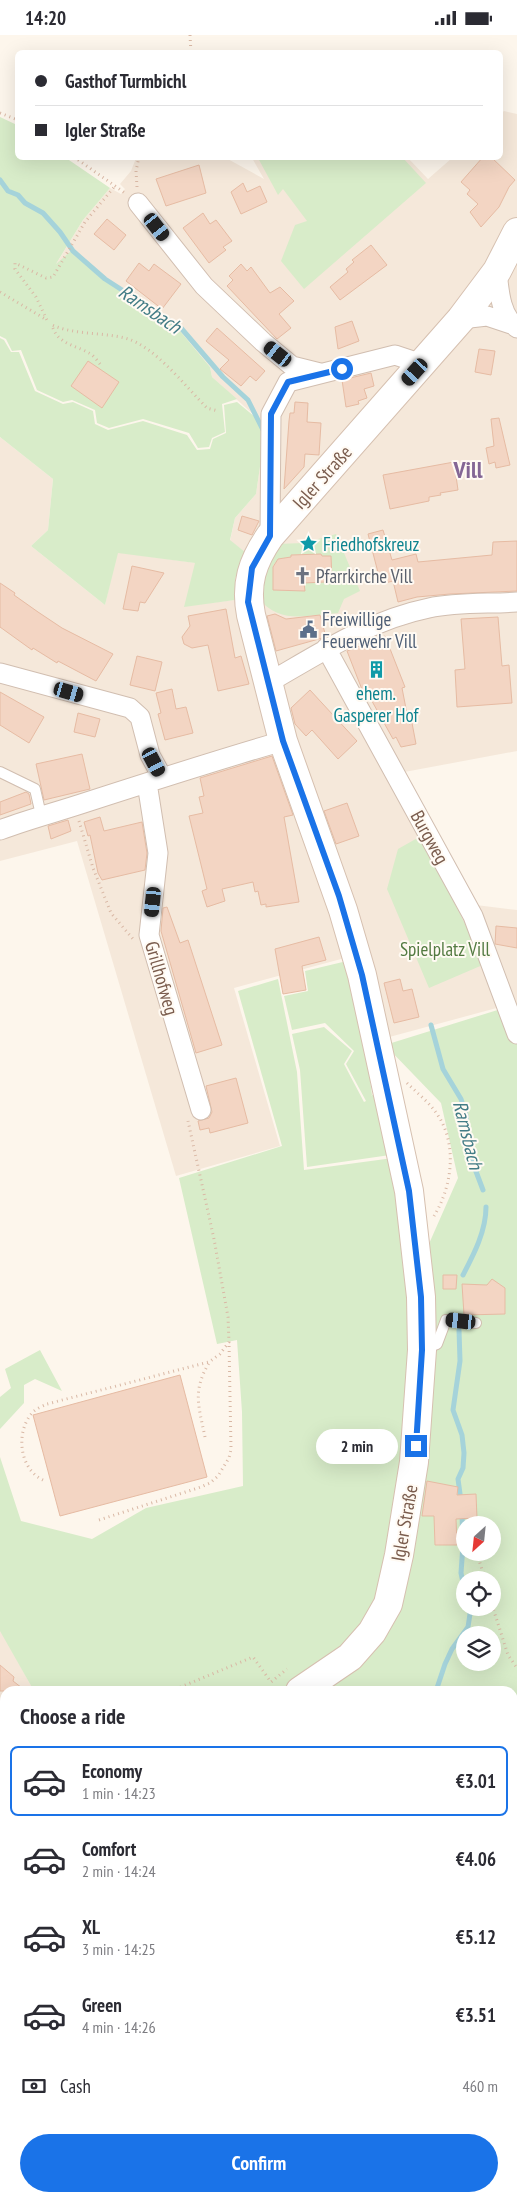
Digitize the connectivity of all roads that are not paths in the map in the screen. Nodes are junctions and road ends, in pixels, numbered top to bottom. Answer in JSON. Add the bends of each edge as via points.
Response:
{"nodes":[{"id":1,"x":138,"y":203,"type":"road end"},
{"id":2,"x":517,"y":232,"type":"edge"},
{"id":3,"x":496,"y":271,"type":"junction"},
{"id":4,"x":461,"y":319,"type":"junction"},
{"id":5,"x":514,"y":326,"type":"edge"},
{"id":6,"x":422,"y":364,"type":"junction"},
{"id":7,"x":324,"y":374,"type":"junction"},
{"id":8,"x":270,"y":536,"type":"junction"},
{"id":9,"x":517,"y":602,"type":"edge"},
{"id":10,"x":326,"y":648,"type":"junction"},
{"id":11,"x":0,"y":673,"type":"edge"},
{"id":12,"x":268,"y":683,"type":"junction"},
{"id":13,"x":283,"y":741,"type":"junction"},
{"id":14,"x":0,"y":772,"type":"edge"},
{"id":15,"x":154,"y":780,"type":"junction"},
{"id":16,"x":41,"y":815,"type":"junction"},
{"id":17,"x":0,"y":830,"type":"edge"},
{"id":18,"x":517,"y":1034,"type":"edge"},
{"id":19,"x":195,"y":1114,"type":"road end"},
{"id":20,"x":476,"y":1323,"type":"dead end"},
{"id":21,"x":422,"y":1350,"type":"junction"},
{"id":22,"x":293,"y":1680,"type":"edge"}],
"edges":[{"from":1,"to":7,"type":"street","via":[[204,286],[263,342],[292,366]]},
{"from":2,"to":3,"type":"main road","name":"Igler Straße"},
{"from":3,"to":4,"type":"main road","name":"Igler Straße"},
{"from":3,"to":5,"type":"street","via":[[500,300]]},
{"from":4,"to":5,"type":"street","via":[[487,316]]},
{"from":4,"to":6,"type":"main road","name":"Igler Straße"},
{"from":6,"to":7,"type":"street","via":[[395,355]]},
{"from":6,"to":8,"type":"main road","name":"Igler Straße"},
{"from":7,"to":8,"type":"street","via":[[288,382],[271,414]]},
{"from":8,"to":12,"type":"main road","name":"Igler Straße","via":[[252,568],[248,591]]},
{"from":9,"to":10,"type":"street","via":[[431,608],[389,618]]},
{"from":10,"to":12,"type":"street"},
{"from":10,"to":18,"type":"street","name":"Burgweg","via":[[473,916]]},
{"from":11,"to":15,"type":"street","name":"Grillhofweg","via":[[130,708],[140,717]]},
{"from":12,"to":13,"type":"main road","name":"Igler Straße"},
{"from":13,"to":15,"type":"street"},
{"from":13,"to":21,"type":"main road","name":"Igler Straße","via":[[339,896],[362,975],[409,1191],[421,1297]]},
{"from":14,"to":16,"type":"lane","via":[[35,789]]},
{"from":15,"to":16,"type":"street"},
{"from":15,"to":19,"type":"street","name":"Grillhofweg","via":[[158,853],[149,935]]},
{"from":16,"to":17,"type":"street"},
{"from":20,"to":21,"type":"lane","via":[[446,1320],[438,1344]]},
{"from":21,"to":22,"type":"main road","name":"Igler Straße","via":[[414,1462],[388,1604],[372,1632],[350,1657]]}]}
